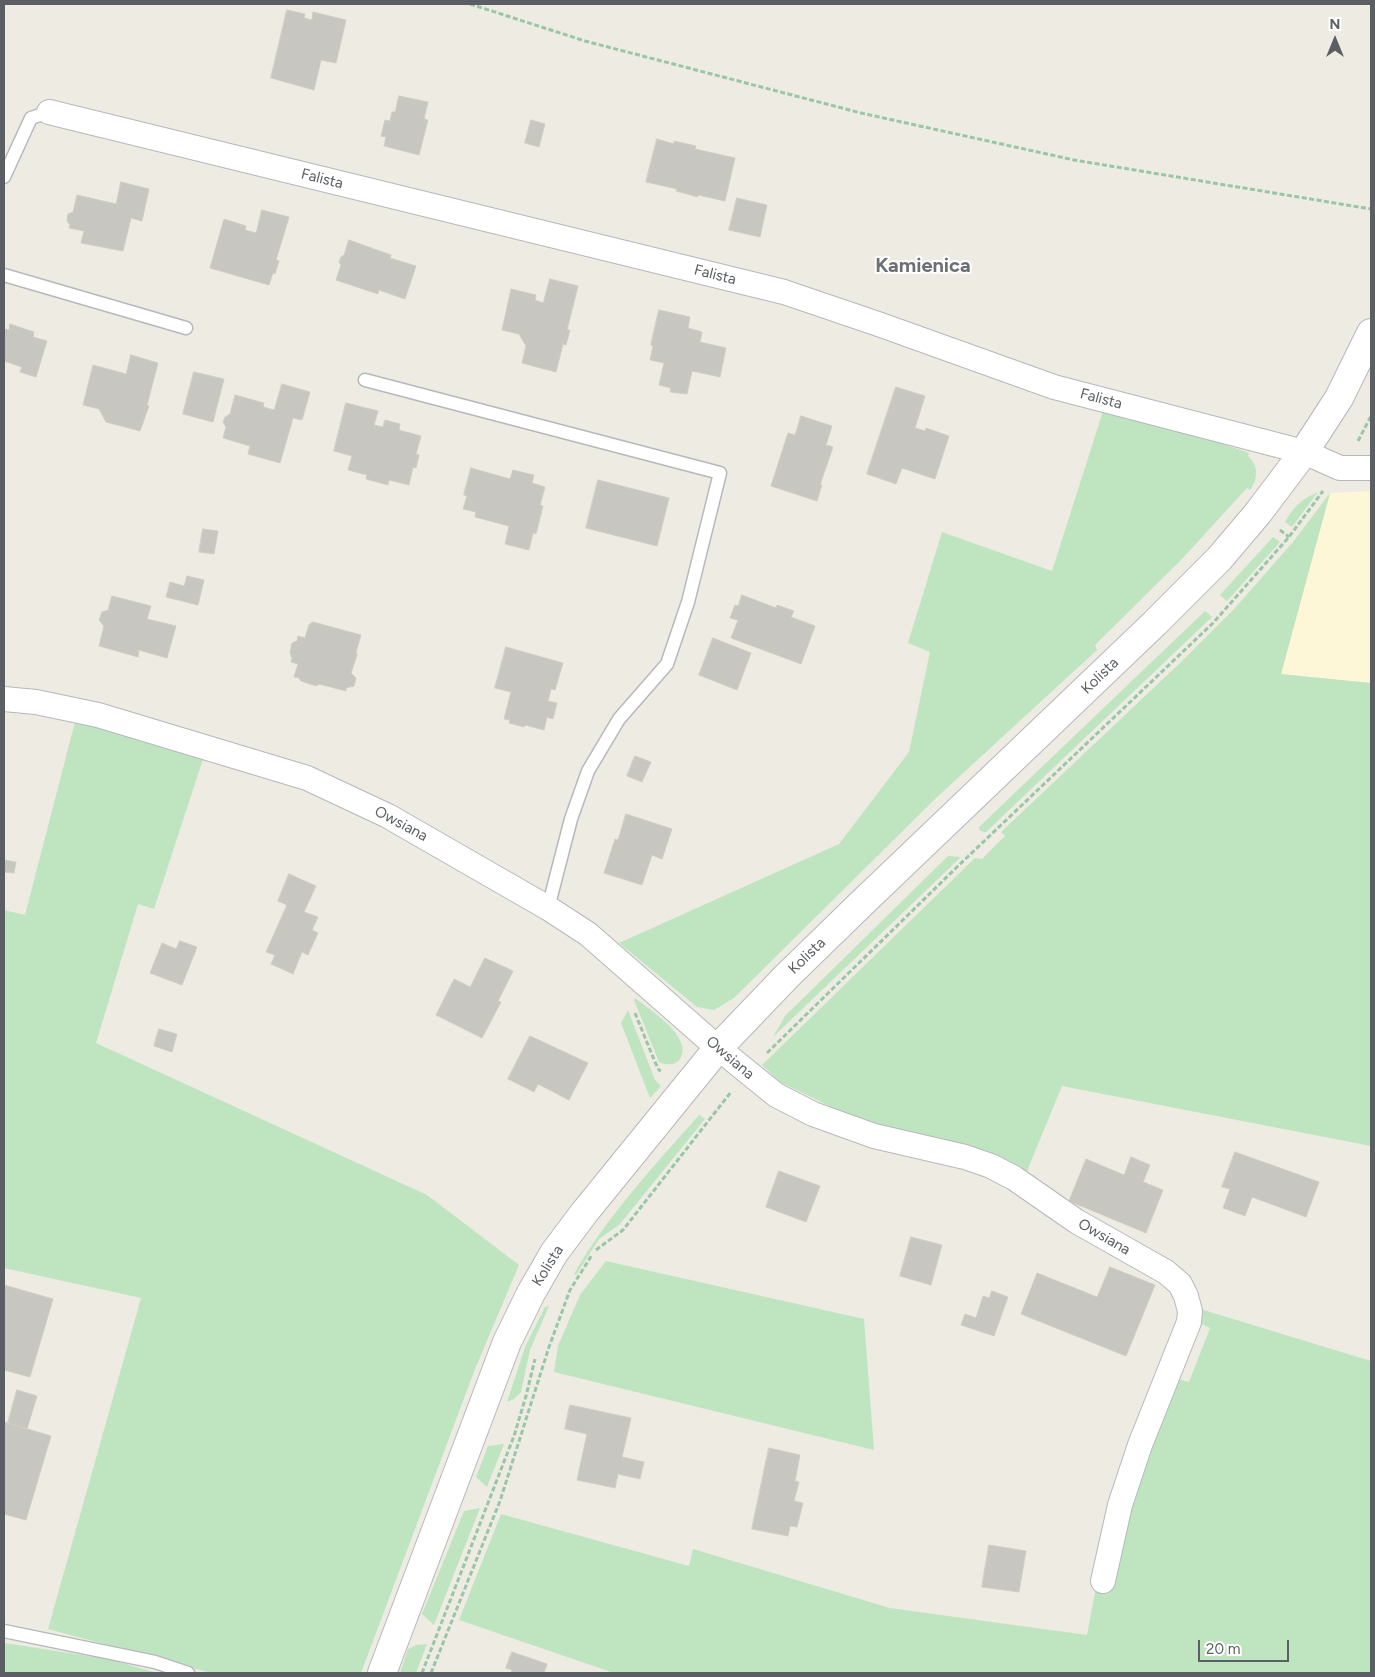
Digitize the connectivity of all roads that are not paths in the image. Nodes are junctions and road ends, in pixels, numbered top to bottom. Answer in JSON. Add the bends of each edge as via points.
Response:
{"nodes":[{"id":1,"x":50,"y":112,"type":"joint"},
{"id":2,"x":4,"y":177,"type":"edge"},
{"id":3,"x":4,"y":275,"type":"edge"},
{"id":4,"x":186,"y":328,"type":"dead end"},
{"id":5,"x":1371,"y":333,"type":"edge"},
{"id":6,"x":365,"y":380,"type":"dead end"},
{"id":7,"x":1304,"y":452,"type":"junction"},
{"id":8,"x":1371,"y":468,"type":"edge"},
{"id":9,"x":4,"y":699,"type":"edge"},
{"id":10,"x":548,"y":908,"type":"junction"},
{"id":11,"x":718,"y":1048,"type":"junction"},
{"id":12,"x":1103,"y":1582,"type":"dead end"},
{"id":13,"x":4,"y":1631,"type":"edge"},
{"id":14,"x":188,"y":1673,"type":"edge"},
{"id":15,"x":382,"y":1673,"type":"edge"}],
"edges":[{"from":1,"to":2,"type":"lane","via":[[31,118]]},
{"from":1,"to":7,"type":"street","name":"Falista","via":[[784,292],[1054,386]]},
{"from":3,"to":4,"type":"lane"},
{"from":5,"to":7,"type":"street","name":"Kolista","via":[[1339,398]]},
{"from":6,"to":10,"type":"lane","via":[[720,473],[688,602],[667,664],[619,719],[588,771]]},
{"from":7,"to":8,"type":"street","name":"Falista","via":[[1340,468]]},
{"from":7,"to":11,"type":"street","name":"Kolista","via":[[1219,559],[834,929]]},
{"from":9,"to":10,"type":"street","name":"Owsiana","via":[[98,715],[307,778],[388,816]]},
{"from":10,"to":11,"type":"street","name":"Owsiana","via":[[588,934]]},
{"from":11,"to":12,"type":"street","name":"Owsiana","via":[[776,1095],[814,1114],[874,1136],[991,1166],[1076,1221],[1166,1272],[1180,1284],[1190,1311],[1189,1322],[1120,1504]]},
{"from":11,"to":15,"type":"street","name":"Kolista","via":[[584,1213],[531,1293],[508,1342]]},
{"from":13,"to":14,"type":"lane","via":[[155,1662]]}]}
